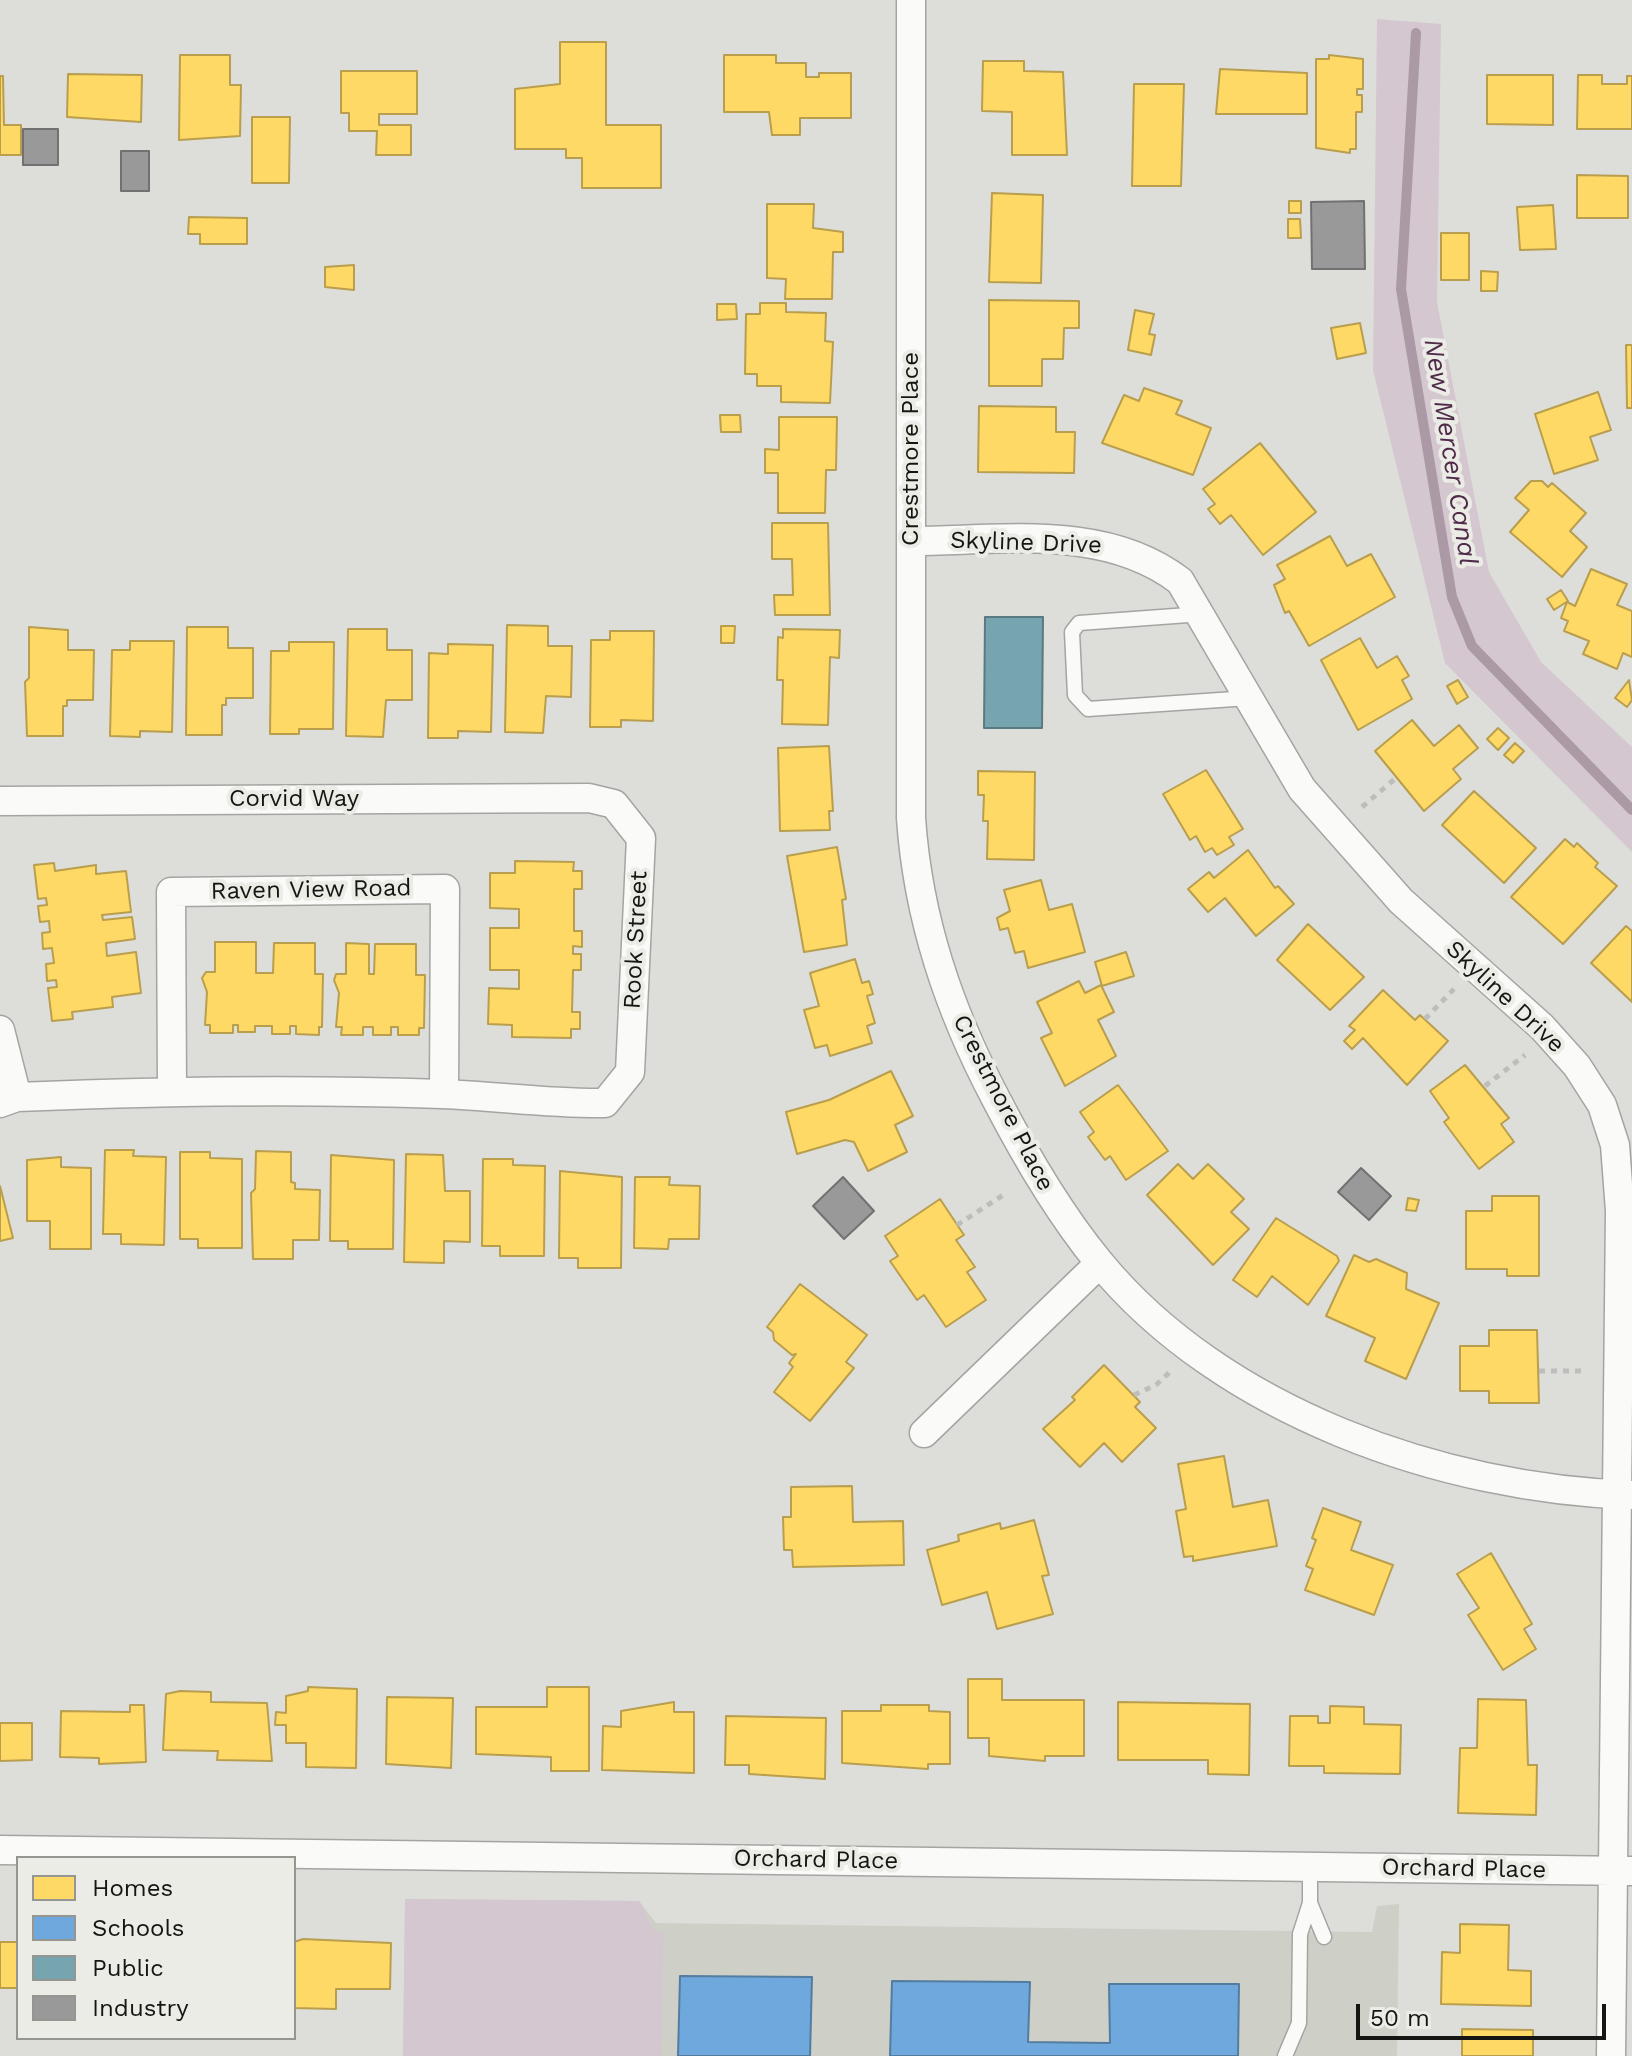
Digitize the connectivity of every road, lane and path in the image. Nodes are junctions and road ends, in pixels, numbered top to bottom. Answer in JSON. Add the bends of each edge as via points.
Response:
{"nodes":[{"id":1,"x":911,"y":0,"type":"edge"},
{"id":2,"x":911,"y":541,"type":"junction"},
{"id":3,"x":1202,"y":614,"type":"junction"},
{"id":4,"x":1249,"y":698,"type":"junction"},
{"id":5,"x":1396,"y":778,"type":"dead end"},
{"id":6,"x":589,"y":798,"type":"joint"},
{"id":7,"x":0,"y":801,"type":"edge"},
{"id":8,"x":1362,"y":807,"type":"dead end"},
{"id":9,"x":1454,"y":988,"type":"dead end"},
{"id":10,"x":1425,"y":1019,"type":"dead end"},
{"id":11,"x":0,"y":1030,"type":"edge"},
{"id":12,"x":1525,"y":1055,"type":"dead end"},
{"id":13,"x":1485,"y":1086,"type":"dead end"},
{"id":14,"x":172,"y":1090,"type":"junction"},
{"id":15,"x":444,"y":1094,"type":"junction"},
{"id":16,"x":9,"y":1100,"type":"edge"},
{"id":17,"x":1005,"y":1194,"type":"dead end"},
{"id":18,"x":957,"y":1225,"type":"dead end"},
{"id":19,"x":1100,"y":1263,"type":"junction"},
{"id":20,"x":1173,"y":1369,"type":"dead end"},
{"id":21,"x":1539,"y":1371,"type":"dead end"},
{"id":22,"x":1585,"y":1371,"type":"dead end"},
{"id":23,"x":1134,"y":1395,"type":"dead end"},
{"id":24,"x":924,"y":1433,"type":"dead end"},
{"id":25,"x":1625,"y":1495,"type":"edge"},
{"id":26,"x":0,"y":1850,"type":"edge"},
{"id":27,"x":1310,"y":1867,"type":"junction"},
{"id":28,"x":1623,"y":1871,"type":"edge"},
{"id":29,"x":1310,"y":1903,"type":"junction"},
{"id":30,"x":1324,"y":1937,"type":"dead end"},
{"id":31,"x":1285,"y":2056,"type":"edge"},
{"id":32,"x":1611,"y":2056,"type":"edge"}],
"edges":[{"from":1,"to":2,"type":"street","name":"Crestmore Place"},
{"from":2,"to":3,"type":"street","name":"Skyline Drive","via":[[1053,539],[1114,546],[1154,561],[1180,581]]},
{"from":2,"to":19,"type":"street","name":"Crestmore Place","via":[[911,818],[915,873],[935,959],[967,1043],[1018,1142]]},
{"from":3,"to":4,"type":"street","name":"Skyline Drive"},
{"from":3,"to":4,"type":"lane","via":[[1079,623],[1072,632],[1075,695],[1088,709]]},
{"from":4,"to":25,"type":"street","name":"Skyline Drive","via":[[1302,789],[1349,845],[1401,901],[1542,1027],[1602,1105],[1616,1151],[1620,1211]]},
{"from":5,"to":8,"type":"path"},
{"from":6,"to":7,"type":"street","name":"Corvid Way"},
{"from":6,"to":15,"type":"street","name":"Rook Street","via":[[614,804],[641,838],[630,1072],[605,1103]]},
{"from":9,"to":10,"type":"path"},
{"from":11,"to":16,"type":"street"},
{"from":12,"to":13,"type":"path"},
{"from":14,"to":15,"type":"street"},
{"from":14,"to":15,"type":"street","name":"Raven View Road","via":[[171,892],[445,889]]},
{"from":14,"to":16,"type":"street"},
{"from":17,"to":18,"type":"path"},
{"from":19,"to":24,"type":"street"},
{"from":19,"to":25,"type":"street","name":"Crestmore Place","via":[[1190,1349],[1326,1426],[1471,1474],[1534,1487]]},
{"from":20,"to":23,"type":"path"},
{"from":21,"to":22,"type":"path"},
{"from":25,"to":28,"type":"street","name":"Skyline Drive"},
{"from":26,"to":27,"type":"street","name":"Orchard Place"},
{"from":27,"to":28,"type":"street","name":"Orchard Place"},
{"from":27,"to":29,"type":"lane"},
{"from":28,"to":32,"type":"street","name":"Skyline Drive"},
{"from":29,"to":30,"type":"lane"},
{"from":29,"to":31,"type":"lane","via":[[1300,1934],[1299,2023]]}]}
